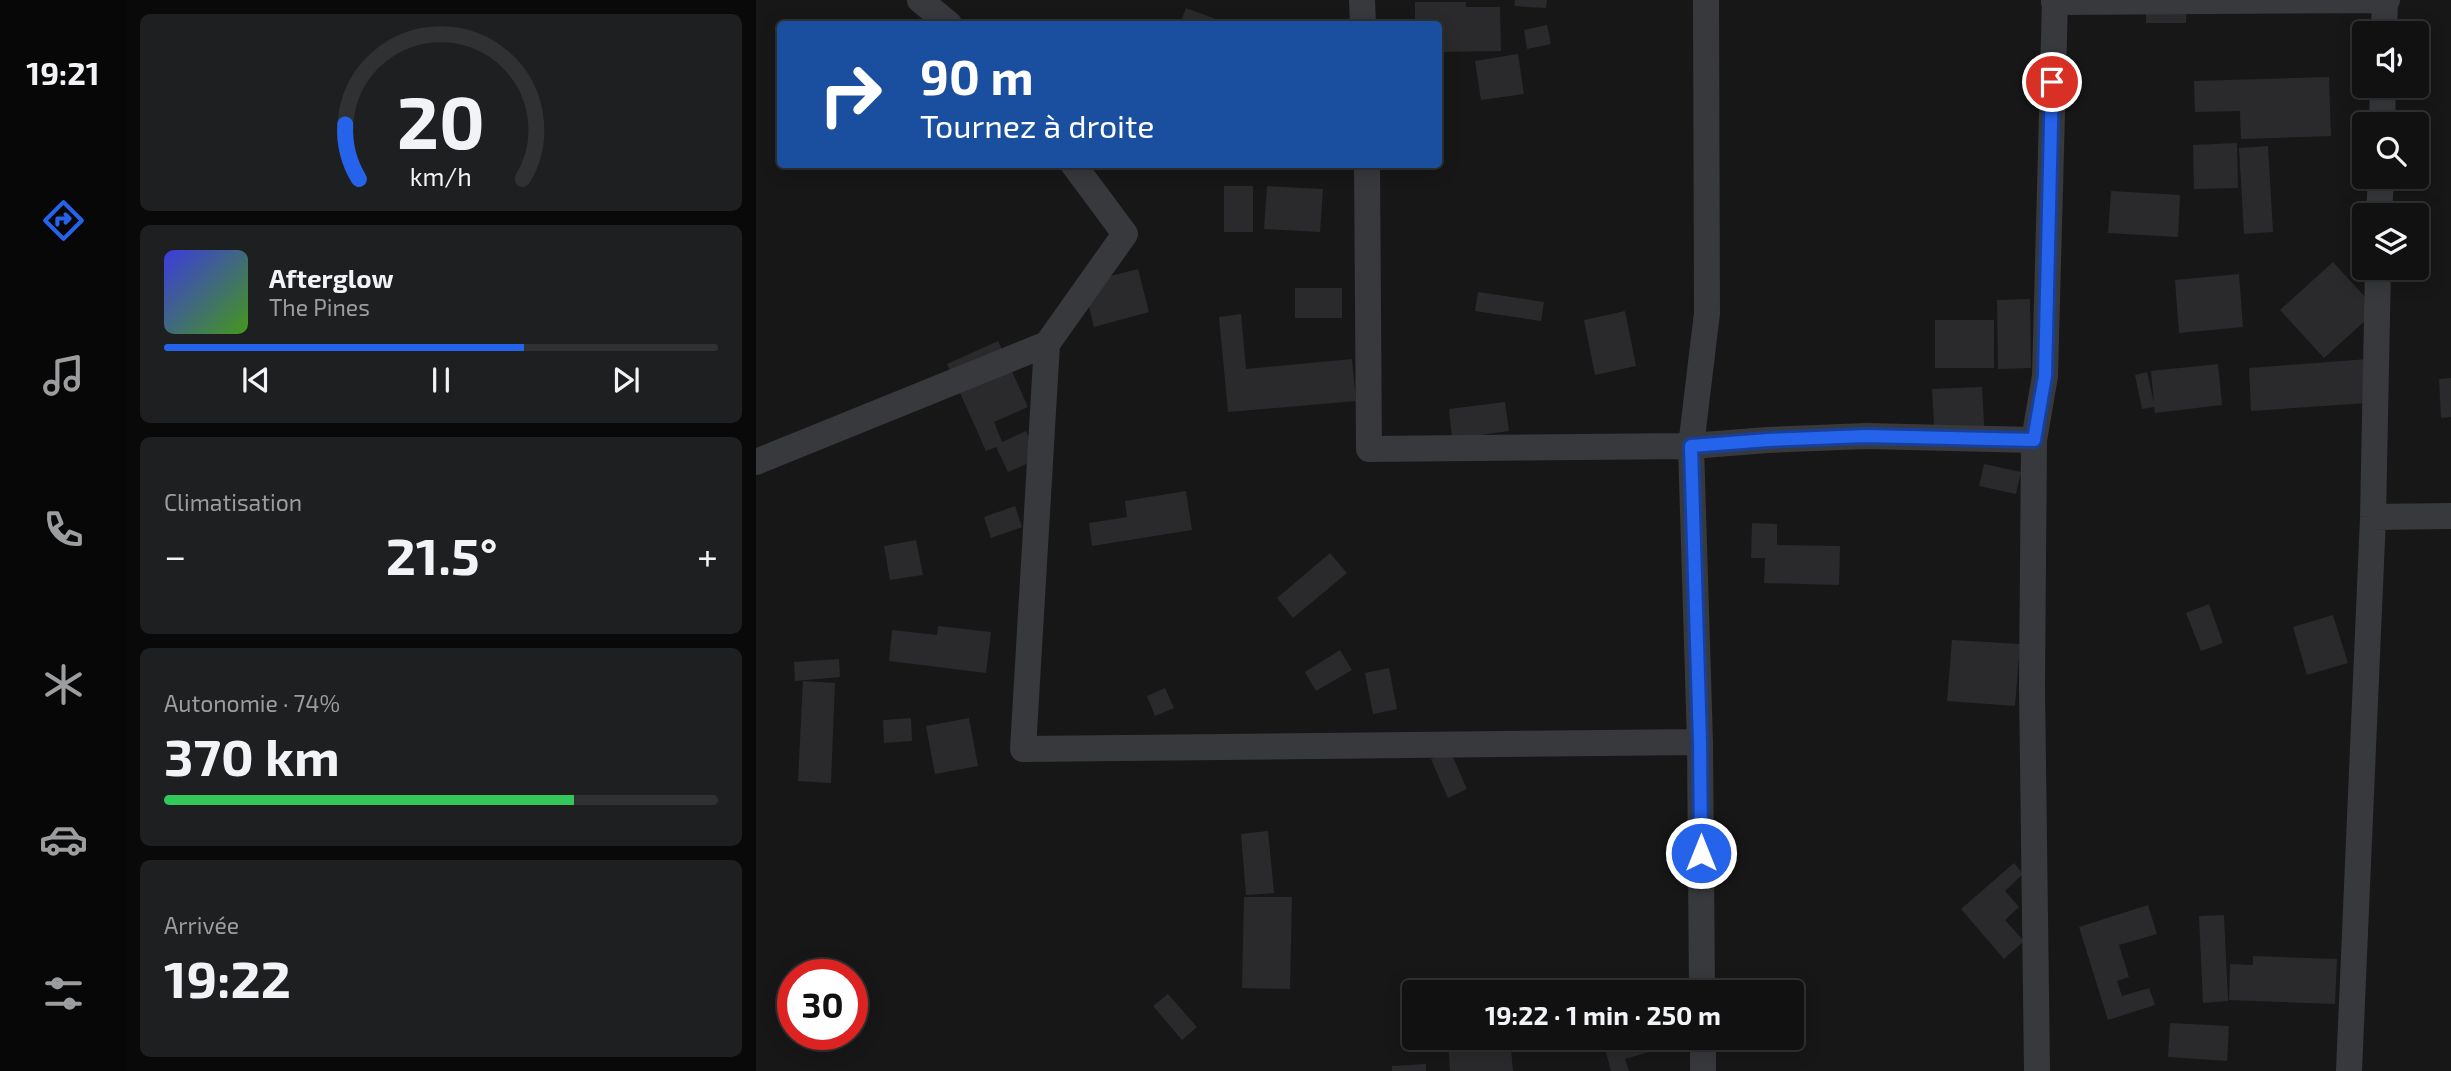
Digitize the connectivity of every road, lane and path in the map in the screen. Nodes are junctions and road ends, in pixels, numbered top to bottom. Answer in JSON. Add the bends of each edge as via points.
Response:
{"nodes":[{"id":1,"x":920,"y":0,"type":"edge"},
{"id":2,"x":1363,"y":0,"type":"edge"},
{"id":3,"x":1706,"y":0,"type":"edge"},
{"id":4,"x":2386,"y":0,"type":"edge"},
{"id":5,"x":2054,"y":1,"type":"edge"},
{"id":6,"x":945,"y":21,"type":"edge"},
{"id":7,"x":1363,"y":21,"type":"edge"},
{"id":8,"x":2385,"y":21,"type":"edge"},
{"id":9,"x":1076,"y":168,"type":"edge"},
{"id":10,"x":1367,"y":168,"type":"edge"},
{"id":11,"x":2378,"y":280,"type":"edge"},
{"id":12,"x":1047,"y":344,"type":"junction"},
{"id":13,"x":2034,"y":440,"type":"junction"},
{"id":14,"x":1691,"y":446,"type":"junction"},
{"id":15,"x":756,"y":462,"type":"edge"},
{"id":16,"x":2451,"y":516,"type":"edge"},
{"id":17,"x":2372,"y":517,"type":"junction"},
{"id":18,"x":1700,"y":742,"type":"junction"},
{"id":19,"x":1702,"y":980,"type":"edge"},
{"id":20,"x":1703,"y":1050,"type":"edge"},
{"id":21,"x":1703,"y":1071,"type":"edge"},
{"id":22,"x":2037,"y":1071,"type":"edge"},
{"id":23,"x":2348,"y":1071,"type":"edge"}],
"edges":[{"from":1,"to":6,"type":"street"},
{"from":2,"to":7,"type":"street"},
{"from":3,"to":14,"type":"street","via":[[1707,313]]},
{"from":4,"to":5,"type":"street"},
{"from":4,"to":8,"type":"street"},
{"from":5,"to":13,"type":"street","via":[[2045,376]]},
{"from":9,"to":12,"type":"street","via":[[1125,234]]},
{"from":10,"to":14,"type":"street","via":[[1369,449]]},
{"from":11,"to":17,"type":"street"},
{"from":12,"to":15,"type":"street"},
{"from":12,"to":18,"type":"street","via":[[1023,749]]},
{"from":13,"to":14,"type":"street","via":[[1866,436]]},
{"from":13,"to":22,"type":"street"},
{"from":14,"to":18,"type":"street"},
{"from":16,"to":17,"type":"street"},
{"from":17,"to":23,"type":"street"},
{"from":18,"to":19,"type":"street"},
{"from":20,"to":21,"type":"street"}]}
